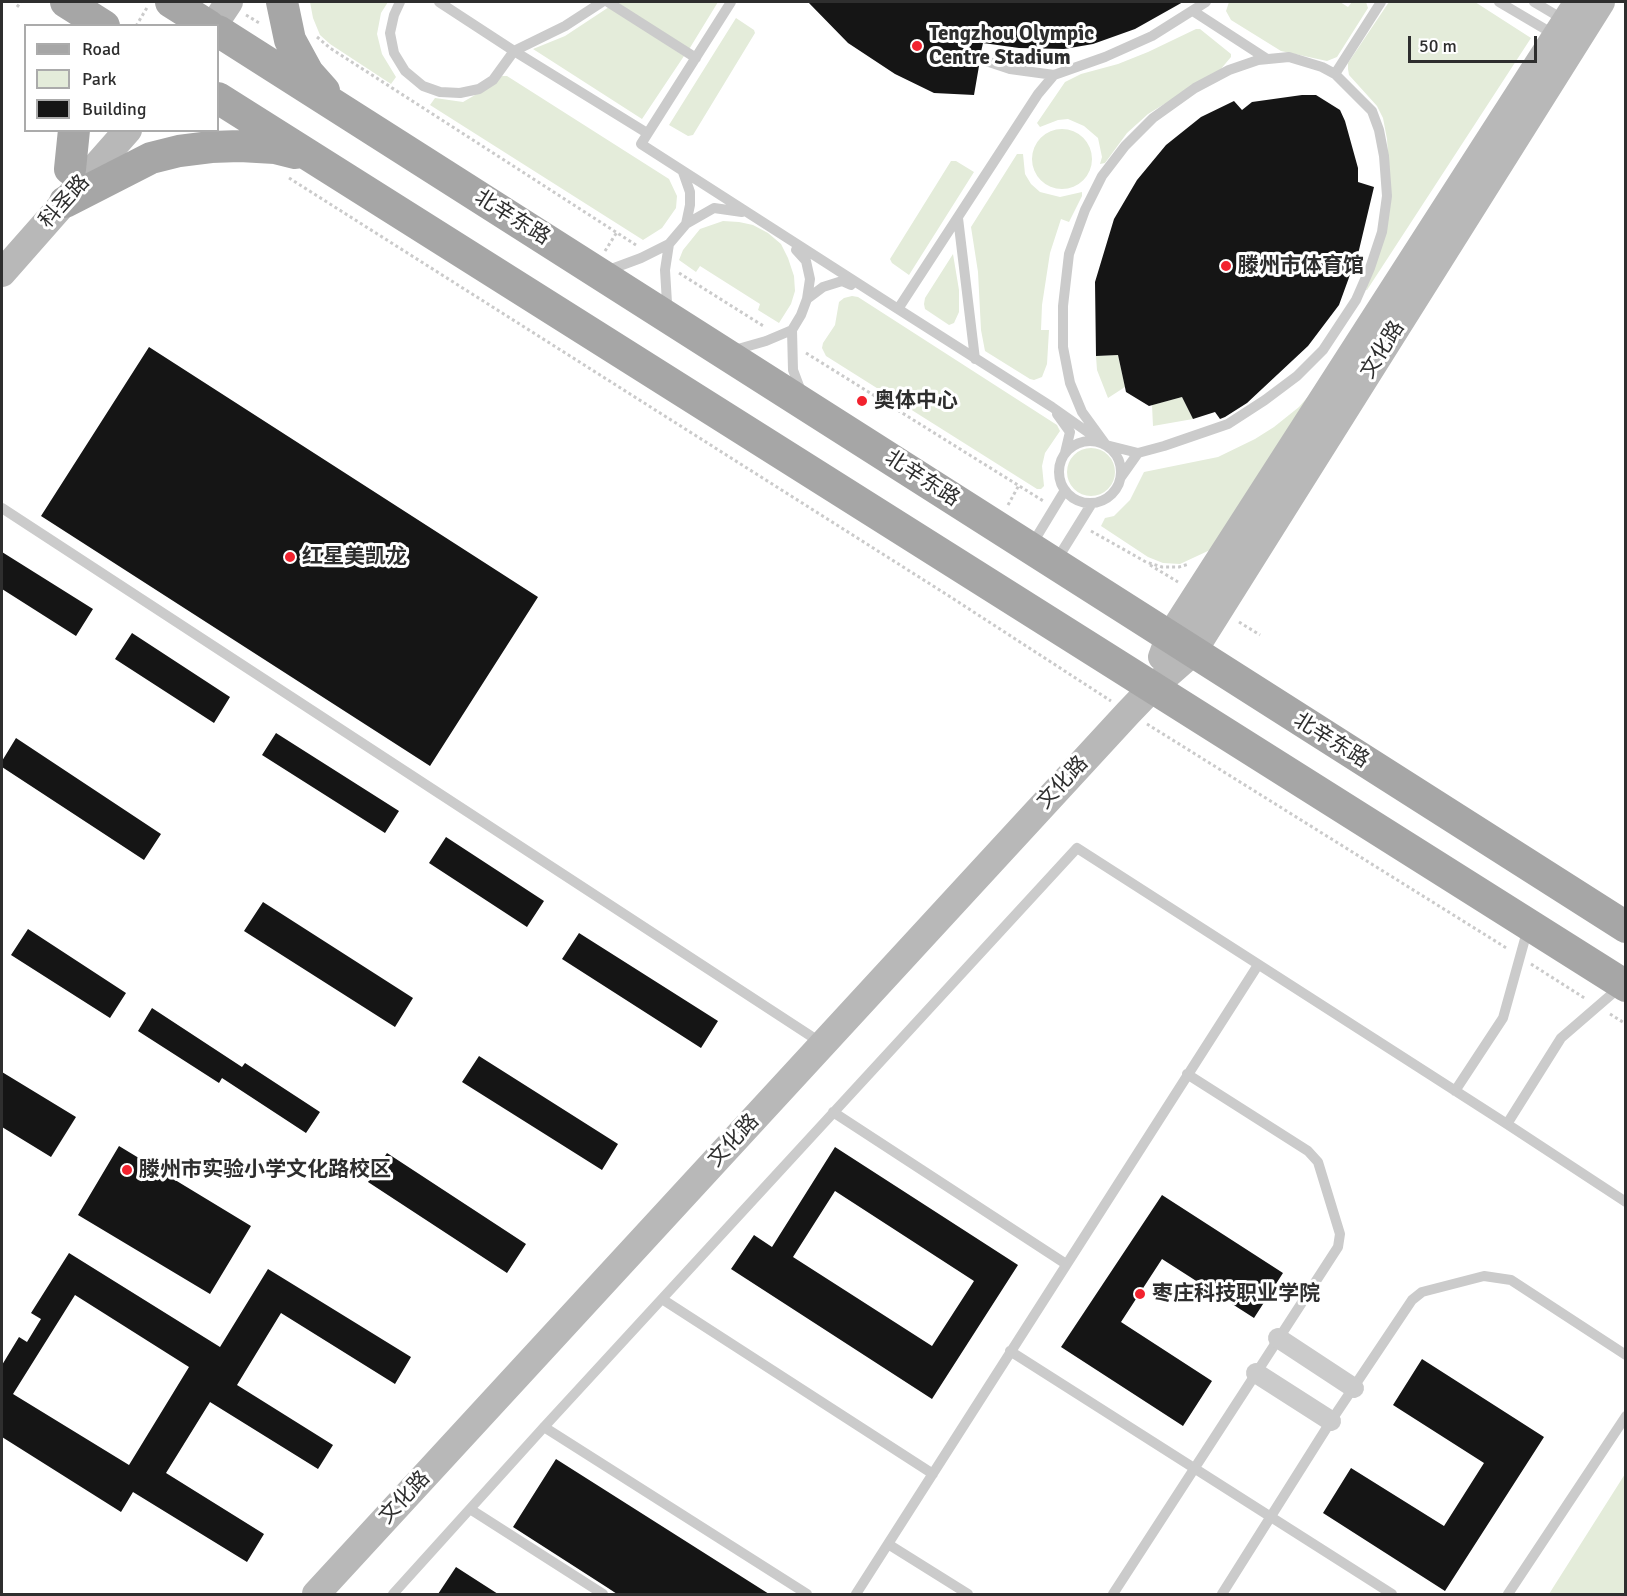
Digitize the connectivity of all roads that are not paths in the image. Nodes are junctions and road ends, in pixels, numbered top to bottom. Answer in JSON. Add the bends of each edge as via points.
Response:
{"nodes":[{"id":1,"x":66,"y":2,"type":"edge"},
{"id":2,"x":229,"y":2,"type":"edge"},
{"id":3,"x":282,"y":2,"type":"edge"},
{"id":4,"x":400,"y":2,"type":"edge"},
{"id":5,"x":439,"y":2,"type":"edge"},
{"id":6,"x":602,"y":2,"type":"edge"},
{"id":7,"x":608,"y":2,"type":"edge"},
{"id":8,"x":731,"y":2,"type":"edge"},
{"id":9,"x":1206,"y":2,"type":"edge"},
{"id":10,"x":1380,"y":2,"type":"edge"},
{"id":11,"x":1499,"y":2,"type":"edge"},
{"id":12,"x":1534,"y":2,"type":"edge"},
{"id":13,"x":1602,"y":2,"type":"edge"},
{"id":14,"x":32,"y":4,"type":"edge"},
{"id":15,"x":1193,"y":11,"type":"junction"},
{"id":16,"x":199,"y":18,"type":"edge"},
{"id":17,"x":1567,"y":19,"type":"edge"},
{"id":18,"x":56,"y":24,"type":"edge"},
{"id":19,"x":101,"y":24,"type":"edge"},
{"id":20,"x":219,"y":31,"type":"edge"},
{"id":21,"x":514,"y":51,"type":"junction"},
{"id":22,"x":696,"y":58,"type":"junction"},
{"id":23,"x":980,"y":59,"type":"dead end"},
{"id":24,"x":1267,"y":59,"type":"junction"},
{"id":25,"x":1335,"y":74,"type":"junction"},
{"id":26,"x":1054,"y":75,"type":"junction"},
{"id":27,"x":219,"y":99,"type":"edge"},
{"id":28,"x":338,"y":107,"type":"junction"},
{"id":29,"x":74,"y":132,"type":"edge"},
{"id":30,"x":101,"y":132,"type":"edge"},
{"id":31,"x":126,"y":132,"type":"edge"},
{"id":32,"x":647,"y":133,"type":"junction"},
{"id":33,"x":310,"y":156,"type":"junction"},
{"id":34,"x":70,"y":169,"type":"junction"},
{"id":35,"x":683,"y":171,"type":"junction"},
{"id":36,"x":65,"y":202,"type":"junction"},
{"id":37,"x":745,"y":212,"type":"junction"},
{"id":38,"x":958,"y":218,"type":"junction"},
{"id":39,"x":686,"y":224,"type":"junction"},
{"id":40,"x":782,"y":236,"type":"junction"},
{"id":41,"x":669,"y":244,"type":"junction"},
{"id":42,"x":2,"y":247,"type":"edge"},
{"id":43,"x":2,"y":273,"type":"edge"},
{"id":44,"x":599,"y":273,"type":"junction"},
{"id":45,"x":870,"y":293,"type":"junction"},
{"id":46,"x":807,"y":299,"type":"junction"},
{"id":47,"x":898,"y":309,"type":"junction"},
{"id":48,"x":672,"y":321,"type":"junction"},
{"id":49,"x":792,"y":330,"type":"junction"},
{"id":50,"x":715,"y":347,"type":"junction"},
{"id":51,"x":975,"y":359,"type":"junction"},
{"id":52,"x":806,"y":405,"type":"junction"},
{"id":53,"x":1052,"y":407,"type":"junction"},
{"id":54,"x":1106,"y":446,"type":"junction"},
{"id":55,"x":1065,"y":453,"type":"junction"},
{"id":56,"x":1138,"y":453,"type":"junction"},
{"id":57,"x":1121,"y":477,"type":"junction"},
{"id":58,"x":1065,"y":490,"type":"junction"},
{"id":59,"x":1092,"y":503,"type":"junction"},
{"id":60,"x":2,"y":508,"type":"edge"},
{"id":61,"x":1042,"y":556,"type":"junction"},
{"id":62,"x":1180,"y":646,"type":"junction"},
{"id":63,"x":1152,"y":688,"type":"junction"},
{"id":64,"x":1529,"y":925,"type":"junction"},
{"id":65,"x":1626,"y":927,"type":"edge"},
{"id":66,"x":1258,"y":965,"type":"junction"},
{"id":67,"x":1624,"y":985,"type":"edge"},
{"id":68,"x":824,"y":1044,"type":"junction"},
{"id":69,"x":1187,"y":1074,"type":"junction"},
{"id":70,"x":1455,"y":1091,"type":"junction"},
{"id":71,"x":834,"y":1112,"type":"junction"},
{"id":72,"x":1507,"y":1124,"type":"junction"},
{"id":73,"x":1626,"y":1202,"type":"edge"},
{"id":74,"x":1066,"y":1264,"type":"junction"},
{"id":75,"x":662,"y":1299,"type":"junction"},
{"id":76,"x":1278,"y":1338,"type":"junction"},
{"id":77,"x":1010,"y":1351,"type":"junction"},
{"id":78,"x":1626,"y":1355,"type":"edge"},
{"id":79,"x":1256,"y":1373,"type":"junction"},
{"id":80,"x":1354,"y":1388,"type":"junction"},
{"id":81,"x":1626,"y":1416,"type":"edge"},
{"id":82,"x":1331,"y":1421,"type":"junction"},
{"id":83,"x":544,"y":1427,"type":"junction"},
{"id":84,"x":1195,"y":1467,"type":"junction"},
{"id":85,"x":933,"y":1474,"type":"junction"},
{"id":86,"x":470,"y":1509,"type":"junction"},
{"id":87,"x":1271,"y":1516,"type":"junction"},
{"id":88,"x":888,"y":1544,"type":"junction"},
{"id":89,"x":316,"y":1594,"type":"edge"},
{"id":90,"x":393,"y":1594,"type":"edge"},
{"id":91,"x":603,"y":1594,"type":"edge"},
{"id":92,"x":807,"y":1594,"type":"edge"},
{"id":93,"x":856,"y":1594,"type":"edge"},
{"id":94,"x":968,"y":1594,"type":"edge"},
{"id":95,"x":1113,"y":1594,"type":"edge"},
{"id":96,"x":1221,"y":1594,"type":"edge"},
{"id":97,"x":1392,"y":1594,"type":"edge"},
{"id":98,"x":1508,"y":1594,"type":"edge"}],
"edges":[{"from":1,"to":19,"type":"main road"},
{"from":2,"to":16,"type":"street"},
{"from":3,"to":28,"type":"main road","via":[[292,43],[308,73]]},
{"from":4,"to":21,"type":"lane","via":[[390,33],[394,53],[405,71],[423,86],[440,92],[478,89],[493,80]]},
{"from":5,"to":21,"type":"lane"},
{"from":6,"to":21,"type":"lane"},
{"from":7,"to":22,"type":"lane"},
{"from":8,"to":22,"type":"lane"},
{"from":9,"to":15,"type":"lane"},
{"from":10,"to":25,"type":"lane"},
{"from":11,"to":17,"type":"lane"},
{"from":12,"to":17,"type":"lane"},
{"from":13,"to":62,"type":"street","name":"文化路"},
{"from":14,"to":18,"type":"main road"},
{"from":15,"to":24,"type":"lane"},
{"from":15,"to":26,"type":"lane","via":[[1152,36]]},
{"from":17,"to":62,"type":"street","name":"文化路"},
{"from":20,"to":28,"type":"main road","name":"北辛东路"},
{"from":21,"to":32,"type":"lane"},
{"from":22,"to":32,"type":"lane"},
{"from":23,"to":26,"type":"lane","via":[[1010,69]]},
{"from":24,"to":25,"type":"lane","via":[[1288,57]]},
{"from":24,"to":54,"type":"lane","via":[[1229,70],[1153,118],[1102,176],[1085,210],[1070,254],[1063,306],[1063,347],[1070,383],[1082,412]]},
{"from":25,"to":56,"type":"lane","via":[[1372,111],[1384,156],[1387,196],[1382,232],[1356,300],[1323,350],[1265,400],[1228,424]]},
{"from":26,"to":38,"type":"lane"},
{"from":27,"to":33,"type":"main road"},
{"from":28,"to":44,"type":"main road","name":"北辛东路"},
{"from":29,"to":34,"type":"main road"},
{"from":30,"to":34,"type":"street","name":"科圣路"},
{"from":31,"to":36,"type":"street","name":"科圣路"},
{"from":32,"to":35,"type":"lane","via":[[640,144]]},
{"from":33,"to":36,"type":"main road","via":[[240,146],[179,151],[151,158]]},
{"from":33,"to":63,"type":"main road"},
{"from":34,"to":42,"type":"street","name":"科圣路"},
{"from":35,"to":37,"type":"lane"},
{"from":35,"to":39,"type":"lane","via":[[690,192]]},
{"from":36,"to":43,"type":"street","name":"科圣路"},
{"from":37,"to":39,"type":"lane","via":[[714,208]]},
{"from":37,"to":40,"type":"lane"},
{"from":38,"to":47,"type":"lane"},
{"from":38,"to":51,"type":"lane"},
{"from":39,"to":41,"type":"lane"},
{"from":40,"to":45,"type":"lane"},
{"from":40,"to":46,"type":"lane","via":[[806,261],[810,279]]},
{"from":41,"to":44,"type":"lane"},
{"from":41,"to":48,"type":"lane","via":[[667,303]]},
{"from":44,"to":48,"type":"main road","name":"北辛东路"},
{"from":45,"to":46,"type":"lane","via":[[842,281],[823,287]]},
{"from":45,"to":47,"type":"lane"},
{"from":46,"to":49,"type":"lane"},
{"from":47,"to":51,"type":"lane"},
{"from":48,"to":50,"type":"main road","name":"北辛东路"},
{"from":49,"to":50,"type":"lane","via":[[738,350]]},
{"from":49,"to":52,"type":"lane","via":[[793,370]]},
{"from":50,"to":52,"type":"main road","name":"北辛东路"},
{"from":51,"to":53,"type":"lane"},
{"from":52,"to":61,"type":"main road","name":"北辛东路"},
{"from":53,"to":54,"type":"lane"},
{"from":53,"to":55,"type":"lane","via":[[1070,432]]},
{"from":54,"to":55,"type":"lane","via":[[1082,442]]},
{"from":54,"to":56,"type":"lane"},
{"from":54,"to":57,"type":"lane","via":[[1117,457]]},
{"from":55,"to":58,"type":"lane","via":[[1059,472]]},
{"from":56,"to":57,"type":"lane"},
{"from":57,"to":59,"type":"lane","via":[[1111,495]]},
{"from":58,"to":59,"type":"lane","via":[[1081,502]]},
{"from":58,"to":61,"type":"lane","via":[[1055,508]]},
{"from":59,"to":61,"type":"lane","via":[[1079,524]]},
{"from":60,"to":68,"type":"lane"},
{"from":61,"to":62,"type":"main road","name":"北辛东路"},
{"from":62,"to":63,"type":"street","name":"文化路"},
{"from":62,"to":65,"type":"main road","name":"北辛东路"},
{"from":63,"to":64,"type":"main road"},
{"from":63,"to":68,"type":"street","name":"文化路"},
{"from":64,"to":67,"type":"main road"},
{"from":64,"to":70,"type":"lane","via":[[1503,1018]]},
{"from":66,"to":69,"type":"lane"},
{"from":66,"to":70,"type":"lane"},
{"from":66,"to":71,"type":"lane","via":[[1077,848]]},
{"from":67,"to":72,"type":"lane","via":[[1562,1038]]},
{"from":68,"to":89,"type":"street","name":"文化路"},
{"from":69,"to":74,"type":"lane"},
{"from":69,"to":76,"type":"lane","via":[[1308,1151],[1318,1162],[1340,1234],[1338,1247]]},
{"from":70,"to":72,"type":"lane"},
{"from":71,"to":74,"type":"lane"},
{"from":71,"to":75,"type":"lane"},
{"from":72,"to":73,"type":"lane"},
{"from":74,"to":77,"type":"lane"},
{"from":75,"to":83,"type":"lane"},
{"from":75,"to":85,"type":"lane"},
{"from":76,"to":79,"type":"lane"},
{"from":76,"to":80,"type":"street"},
{"from":77,"to":84,"type":"lane"},
{"from":77,"to":85,"type":"lane"},
{"from":78,"to":80,"type":"lane","via":[[1511,1280],[1484,1276],[1422,1292],[1412,1300]]},
{"from":79,"to":82,"type":"street"},
{"from":79,"to":84,"type":"lane"},
{"from":80,"to":82,"type":"lane"},
{"from":81,"to":98,"type":"lane"},
{"from":82,"to":87,"type":"lane"},
{"from":83,"to":86,"type":"lane"},
{"from":83,"to":92,"type":"lane"},
{"from":84,"to":87,"type":"lane"},
{"from":84,"to":95,"type":"lane"},
{"from":85,"to":88,"type":"lane"},
{"from":86,"to":90,"type":"lane"},
{"from":86,"to":91,"type":"lane"},
{"from":87,"to":96,"type":"lane"},
{"from":87,"to":97,"type":"lane"},
{"from":88,"to":93,"type":"lane"},
{"from":88,"to":94,"type":"lane"}]}
